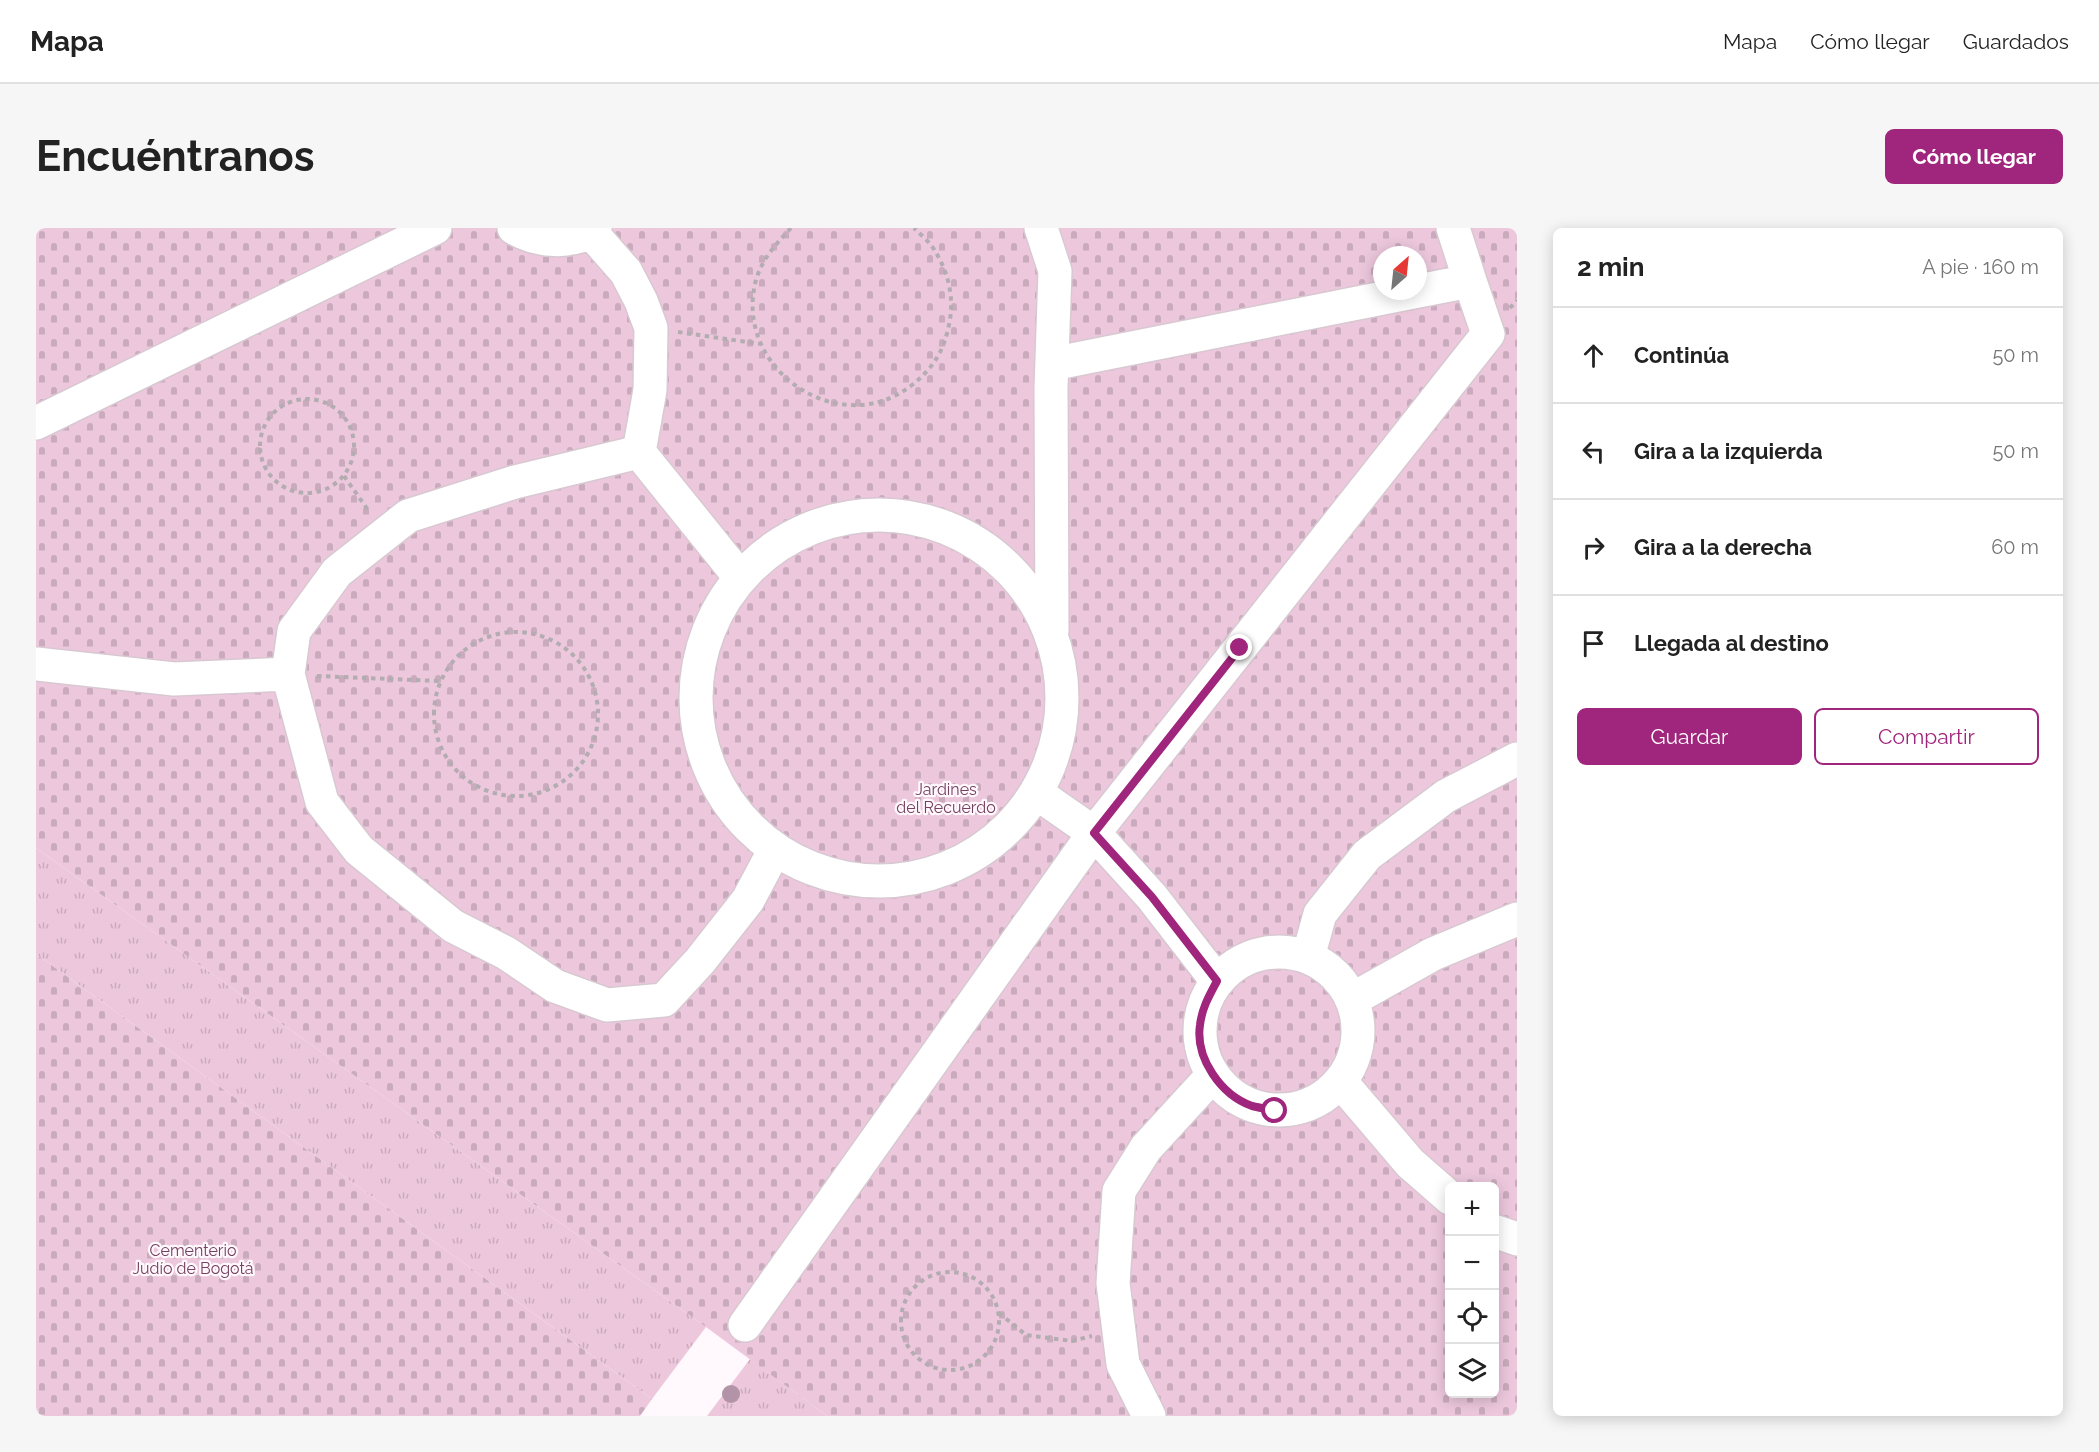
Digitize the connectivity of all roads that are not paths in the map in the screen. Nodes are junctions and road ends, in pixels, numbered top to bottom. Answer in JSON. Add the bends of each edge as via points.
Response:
{"nodes":[{"id":1,"x":435,"y":228,"type":"edge"},
{"id":2,"x":514,"y":228,"type":"edge"},
{"id":3,"x":1041,"y":228,"type":"edge"},
{"id":4,"x":1453,"y":228,"type":"edge"},
{"id":5,"x":593,"y":230,"type":"edge"},
{"id":6,"x":1470,"y":280,"type":"junction"},
{"id":7,"x":1427,"y":289,"type":"edge"},
{"id":8,"x":1373,"y":300,"type":"edge"},
{"id":9,"x":1052,"y":364,"type":"junction"},
{"id":10,"x":36,"y":423,"type":"edge"},
{"id":11,"x":639,"y":452,"type":"junction"},
{"id":12,"x":739,"y":576,"type":"junction"},
{"id":13,"x":1052,"y":633,"type":"junction"},
{"id":14,"x":36,"y":664,"type":"edge"},
{"id":15,"x":288,"y":674,"type":"junction"},
{"id":16,"x":1517,"y":759,"type":"edge"},
{"id":17,"x":1038,"y":794,"type":"junction"},
{"id":18,"x":1094,"y":833,"type":"junction"},
{"id":19,"x":774,"y":850,"type":"junction"},
{"id":20,"x":1517,"y":919,"type":"edge"},
{"id":21,"x":1308,"y":957,"type":"junction"},
{"id":22,"x":1217,"y":981,"type":"junction"},
{"id":23,"x":1353,"y":999,"type":"junction"},
{"id":24,"x":1213,"y":1075,"type":"junction"},
{"id":25,"x":1341,"y":1082,"type":"junction"},
{"id":26,"x":1445,"y":1194,"type":"edge"},
{"id":27,"x":1499,"y":1233,"type":"edge"},
{"id":28,"x":1517,"y":1239,"type":"edge"},
{"id":29,"x":744,"y":1325,"type":"dead end"},
{"id":30,"x":1149,"y":1416,"type":"edge"}],
"edges":[{"from":1,"to":10,"type":"lane"},
{"from":2,"to":5,"type":"lane","via":[[545,239],[568,239]]},
{"from":3,"to":9,"type":"lane","via":[[1055,272]]},
{"from":4,"to":6,"type":"lane"},
{"from":5,"to":11,"type":"lane","via":[[626,272],[651,328],[650,390]]},
{"from":6,"to":7,"type":"lane"},
{"from":6,"to":18,"type":"lane","via":[[1488,334]]},
{"from":8,"to":9,"type":"lane"},
{"from":9,"to":13,"type":"lane"},
{"from":11,"to":12,"type":"lane"},
{"from":11,"to":15,"type":"lane","via":[[514,482],[408,516],[337,572],[294,631]]},
{"from":12,"to":13,"type":"lane","via":[[788,536],[848,516],[911,517],[971,539],[1020,579]]},
{"from":12,"to":19,"type":"lane","via":[[706,629],[693,690],[701,751],[729,807]]},
{"from":13,"to":17,"type":"lane","via":[[1064,687],[1059,743]]},
{"from":14,"to":15,"type":"lane","via":[[174,679]]},
{"from":15,"to":19,"type":"lane","via":[[322,802],[359,850],[453,926],[506,953],[555,986],[608,1005],[664,1000],[748,900]]},
{"from":16,"to":21,"type":"lane","via":[[1446,796],[1367,855],[1320,914]]},
{"from":17,"to":18,"type":"lane"},
{"from":17,"to":19,"type":"lane","via":[[999,839],[948,870],[889,883],[829,876]]},
{"from":18,"to":22,"type":"lane","via":[[1152,897]]},
{"from":18,"to":29,"type":"lane"},
{"from":20,"to":23,"type":"lane","via":[[1433,954]]},
{"from":21,"to":22,"type":"lane","via":[[1283,951],[1258,954],[1235,964]]},
{"from":21,"to":23,"type":"lane","via":[[1327,967]]},
{"from":22,"to":24,"type":"lane","via":[[1204,1003],[1199,1027],[1202,1052]]},
{"from":23,"to":25,"type":"lane","via":[[1359,1020],[1359,1042],[1353,1063]]},
{"from":24,"to":25,"type":"lane","via":[[1230,1093],[1251,1106],[1275,1111],[1300,1108],[1323,1098]]},
{"from":24,"to":30,"type":"lane","via":[[1146,1148],[1119,1191],[1113,1283],[1123,1364]]},
{"from":25,"to":26,"type":"lane","via":[[1410,1163]]},
{"from":27,"to":28,"type":"lane"}]}
